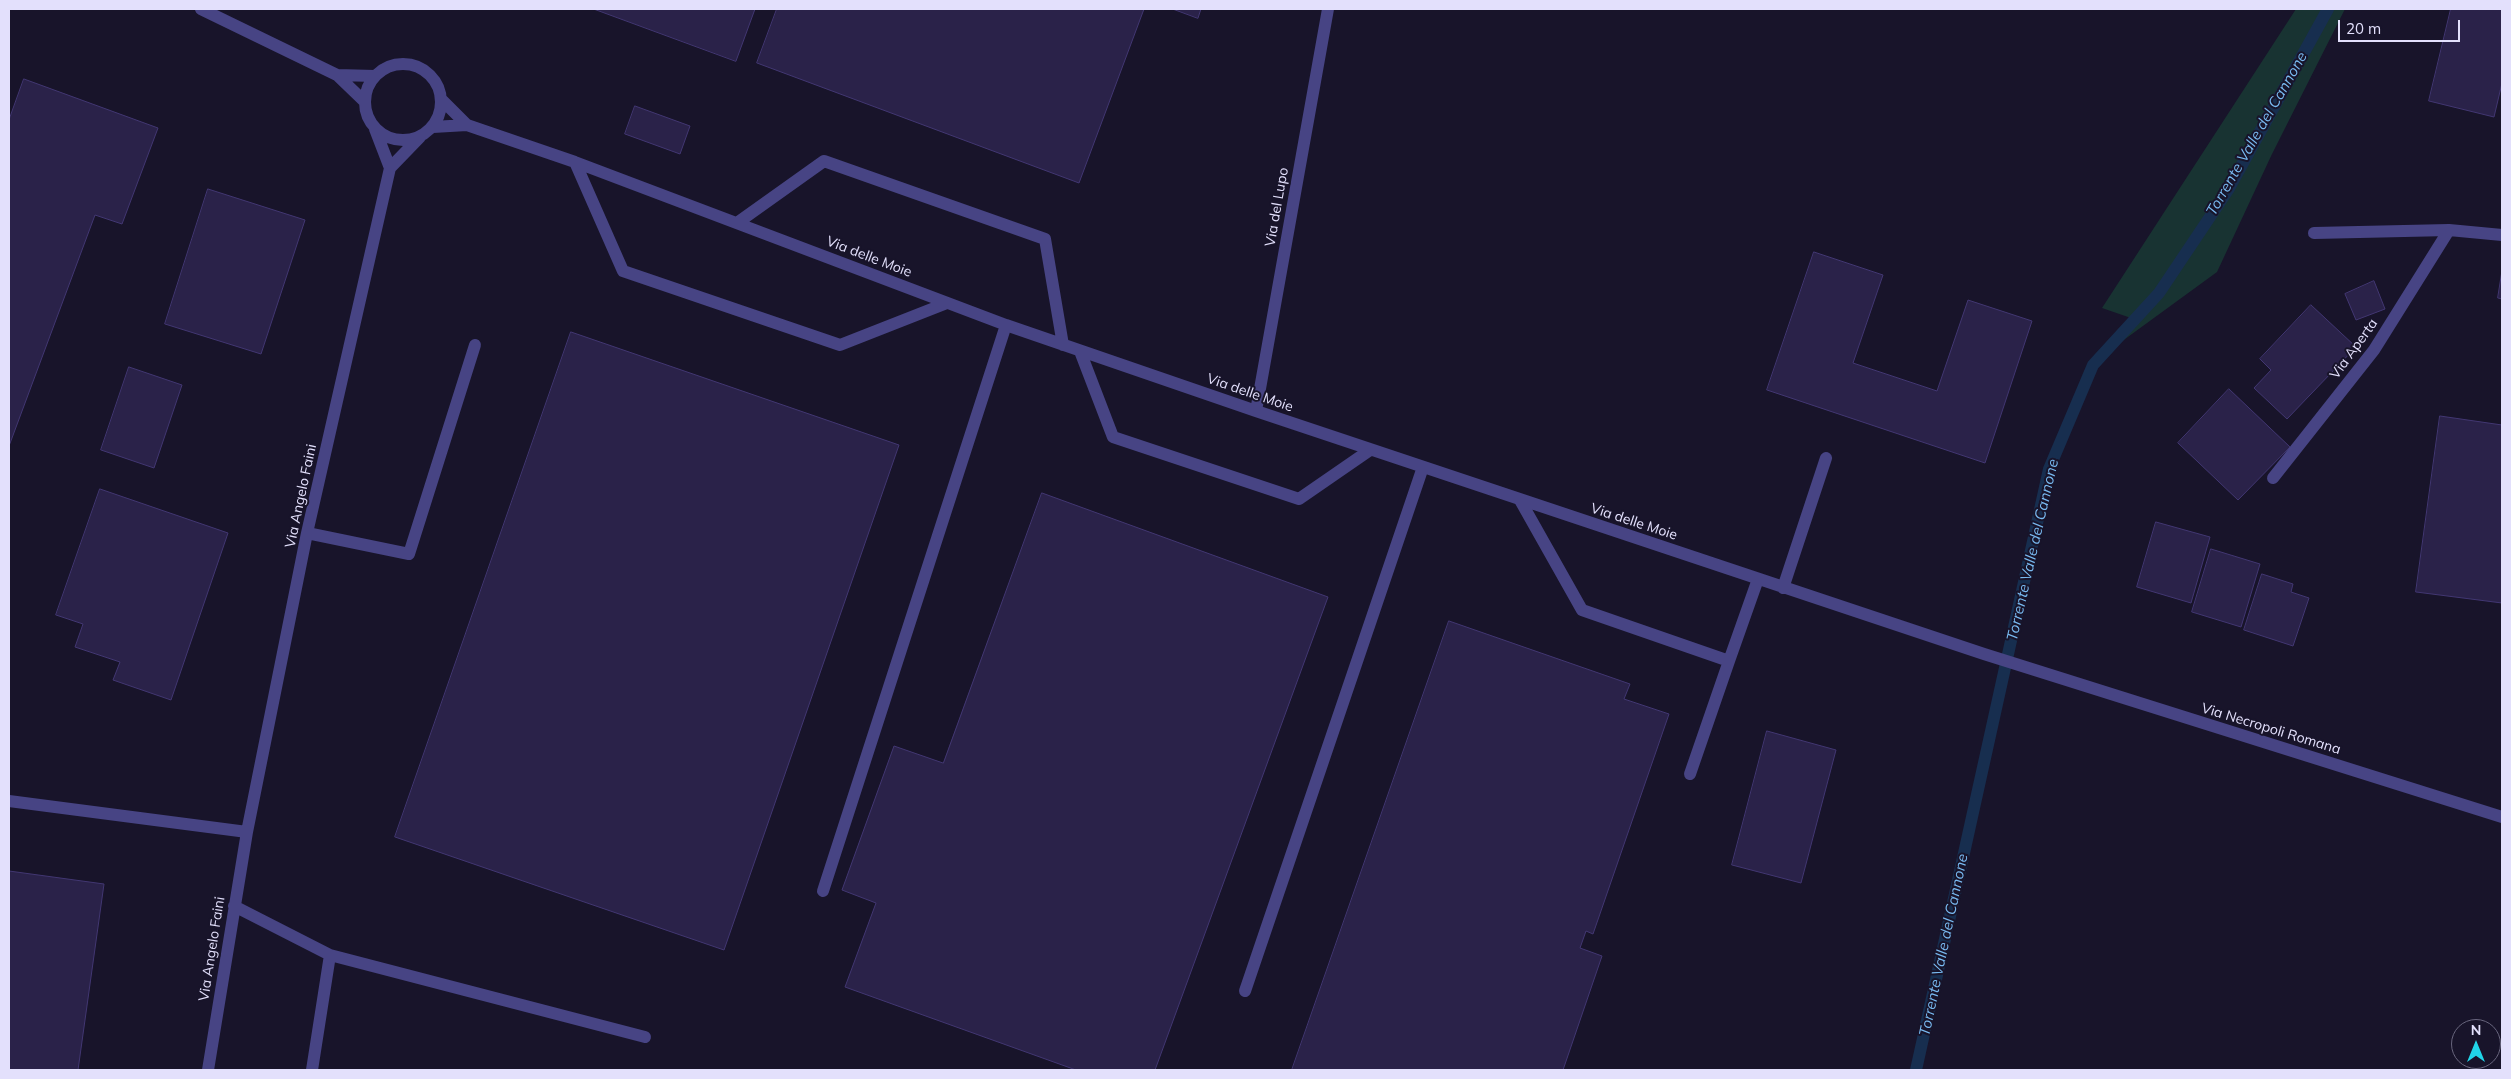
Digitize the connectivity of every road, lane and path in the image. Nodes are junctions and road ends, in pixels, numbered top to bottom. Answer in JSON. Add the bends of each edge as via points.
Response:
{"nodes":[{"id":1,"x":201,"y":9,"type":"edge"},
{"id":2,"x":1328,"y":9,"type":"edge"},
{"id":3,"x":337,"y":75,"type":"junction"},
{"id":4,"x":375,"y":76,"type":"junction"},
{"id":5,"x":442,"y":100,"type":"junction"},
{"id":6,"x":365,"y":102,"type":"junction"},
{"id":7,"x":467,"y":125,"type":"junction"},
{"id":8,"x":374,"y":126,"type":"junction"},
{"id":9,"x":433,"y":127,"type":"junction"},
{"id":10,"x":422,"y":135,"type":"junction"},
{"id":11,"x":575,"y":162,"type":"junction"},
{"id":12,"x":390,"y":168,"type":"junction"},
{"id":13,"x":736,"y":223,"type":"junction"},
{"id":14,"x":2449,"y":230,"type":"junction"},
{"id":15,"x":2314,"y":233,"type":"dead end"},
{"id":16,"x":2502,"y":235,"type":"edge"},
{"id":17,"x":947,"y":303,"type":"junction"},
{"id":18,"x":1006,"y":325,"type":"junction"},
{"id":19,"x":475,"y":345,"type":"dead end"},
{"id":20,"x":1063,"y":346,"type":"junction"},
{"id":21,"x":1080,"y":351,"type":"junction"},
{"id":22,"x":1256,"y":412,"type":"junction"},
{"id":23,"x":1370,"y":450,"type":"junction"},
{"id":24,"x":1826,"y":458,"type":"dead end"},
{"id":25,"x":1423,"y":467,"type":"junction"},
{"id":26,"x":2273,"y":478,"type":"dead end"},
{"id":27,"x":1520,"y":500,"type":"junction"},
{"id":28,"x":307,"y":533,"type":"junction"},
{"id":29,"x":1758,"y":579,"type":"junction"},
{"id":30,"x":1783,"y":588,"type":"junction"},
{"id":31,"x":1729,"y":661,"type":"junction"},
{"id":32,"x":2031,"y":669,"type":"joint"},
{"id":33,"x":1690,"y":774,"type":"dead end"},
{"id":34,"x":9,"y":801,"type":"edge"},
{"id":35,"x":2502,"y":817,"type":"edge"},
{"id":36,"x":247,"y":832,"type":"junction"},
{"id":37,"x":823,"y":891,"type":"dead end"},
{"id":38,"x":234,"y":906,"type":"junction"},
{"id":39,"x":330,"y":955,"type":"junction"},
{"id":40,"x":1246,"y":991,"type":"dead end"},
{"id":41,"x":645,"y":1037,"type":"dead end"},
{"id":42,"x":208,"y":1070,"type":"edge"},
{"id":43,"x":312,"y":1070,"type":"edge"}],
"edges":[{"from":1,"to":3,"type":"street","name":"Via delle Moie"},
{"from":2,"to":22,"type":"street","name":"Via del Lupo"},
{"from":3,"to":4,"type":"street","name":"Via delle Moie"},
{"from":3,"to":6,"type":"street","name":"Via delle Moie"},
{"from":4,"to":5,"type":"street","name":"Via delle Moie","via":[[387,67],[402,63],[416,66],[429,73]]},
{"from":4,"to":6,"type":"street","via":[[367,88]]},
{"from":5,"to":7,"type":"street","name":"Via delle Moie"},
{"from":5,"to":9,"type":"street","via":[[440,115]]},
{"from":6,"to":8,"type":"street","name":"Via delle Moie","via":[[367,115]]},
{"from":7,"to":9,"type":"street","name":"Via delle Moie"},
{"from":7,"to":11,"type":"street","name":"Via delle Moie"},
{"from":8,"to":10,"type":"street","via":[[384,135],[396,139]]},
{"from":8,"to":12,"type":"street"},
{"from":9,"to":10,"type":"street"},
{"from":10,"to":12,"type":"street"},
{"from":11,"to":13,"type":"street","name":"Via delle Moie"},
{"from":11,"to":17,"type":"street","via":[[623,271],[840,345]]},
{"from":12,"to":28,"type":"street","name":"Via Angelo Faini"},
{"from":13,"to":17,"type":"street","name":"Via delle Moie"},
{"from":13,"to":20,"type":"street","via":[[824,161],[1045,239]]},
{"from":14,"to":15,"type":"street"},
{"from":14,"to":16,"type":"street"},
{"from":14,"to":26,"type":"street","name":"Via Aperta","via":[[2374,350]]},
{"from":17,"to":18,"type":"street","name":"Via delle Moie"},
{"from":18,"to":20,"type":"street","name":"Via delle Moie"},
{"from":18,"to":37,"type":"street"},
{"from":19,"to":28,"type":"street","via":[[409,554]]},
{"from":20,"to":21,"type":"street","name":"Via delle Moie"},
{"from":21,"to":22,"type":"street","name":"Via delle Moie"},
{"from":21,"to":23,"type":"street","via":[[1113,437],[1298,499]]},
{"from":22,"to":23,"type":"street","name":"Via delle Moie"},
{"from":23,"to":25,"type":"street","name":"Via delle Moie"},
{"from":24,"to":30,"type":"street"},
{"from":25,"to":27,"type":"street","name":"Via delle Moie"},
{"from":25,"to":40,"type":"street"},
{"from":27,"to":29,"type":"street","name":"Via delle Moie"},
{"from":27,"to":31,"type":"street","via":[[1582,610]]},
{"from":28,"to":36,"type":"street","name":"Via Angelo Faini"},
{"from":29,"to":30,"type":"street","name":"Via delle Moie"},
{"from":29,"to":31,"type":"street"},
{"from":30,"to":32,"type":"street","name":"Via delle Moie"},
{"from":31,"to":33,"type":"street"},
{"from":32,"to":35,"type":"street","name":"Via Necropoli Romana"},
{"from":34,"to":36,"type":"street"},
{"from":36,"to":38,"type":"street","name":"Via Angelo Faini"},
{"from":38,"to":39,"type":"street"},
{"from":38,"to":42,"type":"street","name":"Via Angelo Faini"},
{"from":39,"to":41,"type":"street"},
{"from":39,"to":43,"type":"street"}]}
